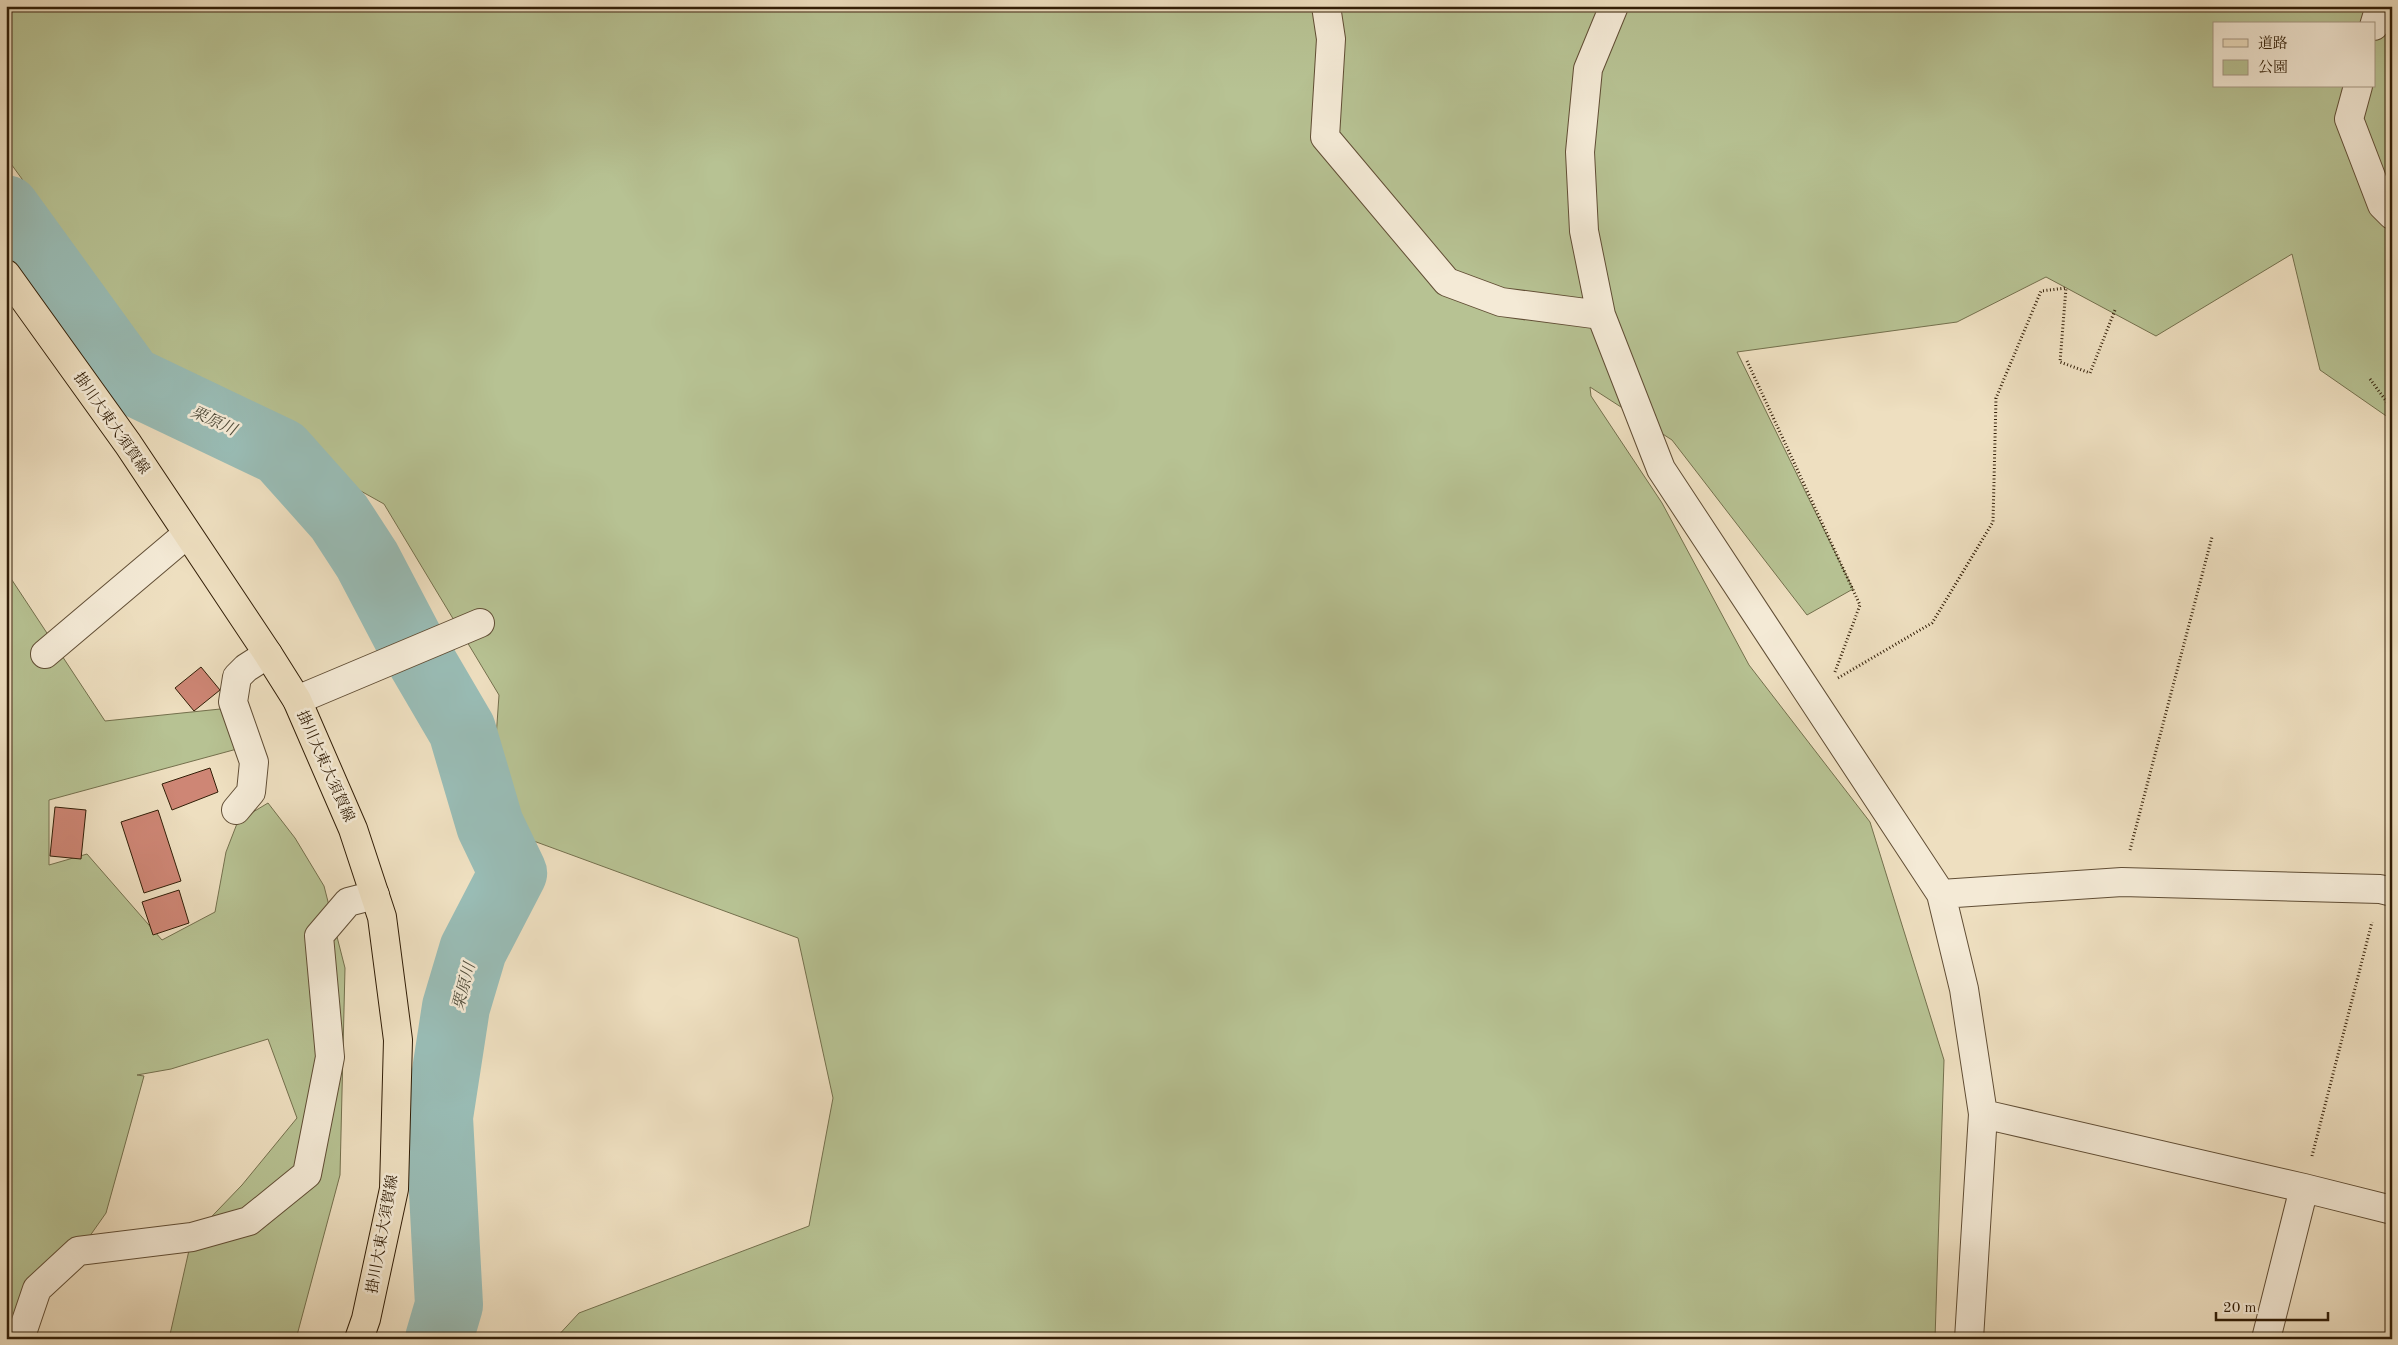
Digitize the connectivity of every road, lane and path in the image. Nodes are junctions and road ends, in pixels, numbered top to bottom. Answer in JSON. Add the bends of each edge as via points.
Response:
{"nodes":[{"id":1,"x":1326,"y":6,"type":"edge"},
{"id":2,"x":1614,"y":6,"type":"edge"},
{"id":3,"x":2380,"y":6,"type":"edge"},
{"id":4,"x":2375,"y":22,"type":"edge"},
{"id":5,"x":2357,"y":88,"type":"edge"},
{"id":6,"x":2392,"y":215,"type":"edge"},
{"id":7,"x":6,"y":274,"type":"edge"},
{"id":8,"x":2115,"y":310,"type":"dead end"},
{"id":9,"x":1601,"y":315,"type":"junction"},
{"id":10,"x":1747,"y":361,"type":"dead end"},
{"id":11,"x":2370,"y":379,"type":"dead end"},
{"id":12,"x":2392,"y":409,"type":"edge"},
{"id":13,"x":188,"y":534,"type":"junction"},
{"id":14,"x":2212,"y":537,"type":"dead end"},
{"id":15,"x":480,"y":623,"type":"dead end"},
{"id":16,"x":45,"y":654,"type":"dead end"},
{"id":17,"x":268,"y":654,"type":"junction"},
{"id":18,"x":297,"y":700,"type":"junction"},
{"id":19,"x":236,"y":810,"type":"dead end"},
{"id":20,"x":2392,"y":842,"type":"edge"},
{"id":21,"x":2122,"y":882,"type":"junction"},
{"id":22,"x":2386,"y":890,"type":"edge"},
{"id":23,"x":1941,"y":894,"type":"junction"},
{"id":24,"x":375,"y":895,"type":"junction"},
{"id":25,"x":1983,"y":1114,"type":"junction"},
{"id":26,"x":2304,"y":1188,"type":"junction"},
{"id":27,"x":2392,"y":1210,"type":"edge"},
{"id":28,"x":20,"y":1339,"type":"edge"},
{"id":29,"x":359,"y":1339,"type":"edge"},
{"id":30,"x":1969,"y":1339,"type":"edge"},
{"id":31,"x":2266,"y":1339,"type":"edge"}],
"edges":[{"from":1,"to":9,"type":"street","via":[[1331,39],[1324,137],[1447,282],[1501,302]]},
{"from":2,"to":9,"type":"street","via":[[1588,69],[1580,152],[1584,231]]},
{"from":3,"to":4,"type":"street"},
{"from":5,"to":6,"type":"street","via":[[2349,119],[2382,205]]},
{"from":7,"to":13,"type":"main road","name":"掛川大東大須賀線"},
{"from":8,"to":10,"type":"path","via":[[2090,373],[2060,362],[2066,288],[2041,291],[1996,398],[1993,522],[1932,623],[1832,682],[1860,605]]},
{"from":9,"to":23,"type":"street","via":[[1660,469]]},
{"from":11,"to":12,"type":"path"},
{"from":13,"to":16,"type":"street"},
{"from":13,"to":17,"type":"main road","name":"掛川大東大須賀線"},
{"from":14,"to":21,"type":"path"},
{"from":15,"to":18,"type":"street"},
{"from":17,"to":18,"type":"main road","name":"掛川大東大須賀線"},
{"from":17,"to":19,"type":"street","via":[[237,677],[233,702],[254,762],[251,792]]},
{"from":18,"to":24,"type":"main road","name":"掛川大東大須賀線","via":[[353,829]]},
{"from":20,"to":22,"type":"path"},
{"from":21,"to":22,"type":"street"},
{"from":21,"to":23,"type":"street"},
{"from":22,"to":26,"type":"path"},
{"from":23,"to":25,"type":"street","via":[[1964,989]]},
{"from":24,"to":28,"type":"street","via":[[348,902],[319,936],[330,1057],[307,1174],[249,1221],[192,1237],[78,1251],[36,1289]]},
{"from":24,"to":29,"type":"main road","name":"掛川大東大須賀線","via":[[382,917],[398,1040],[394,1179],[366,1319]]},
{"from":25,"to":26,"type":"street"},
{"from":25,"to":30,"type":"street"},
{"from":26,"to":27,"type":"street"},
{"from":26,"to":31,"type":"street"}]}
